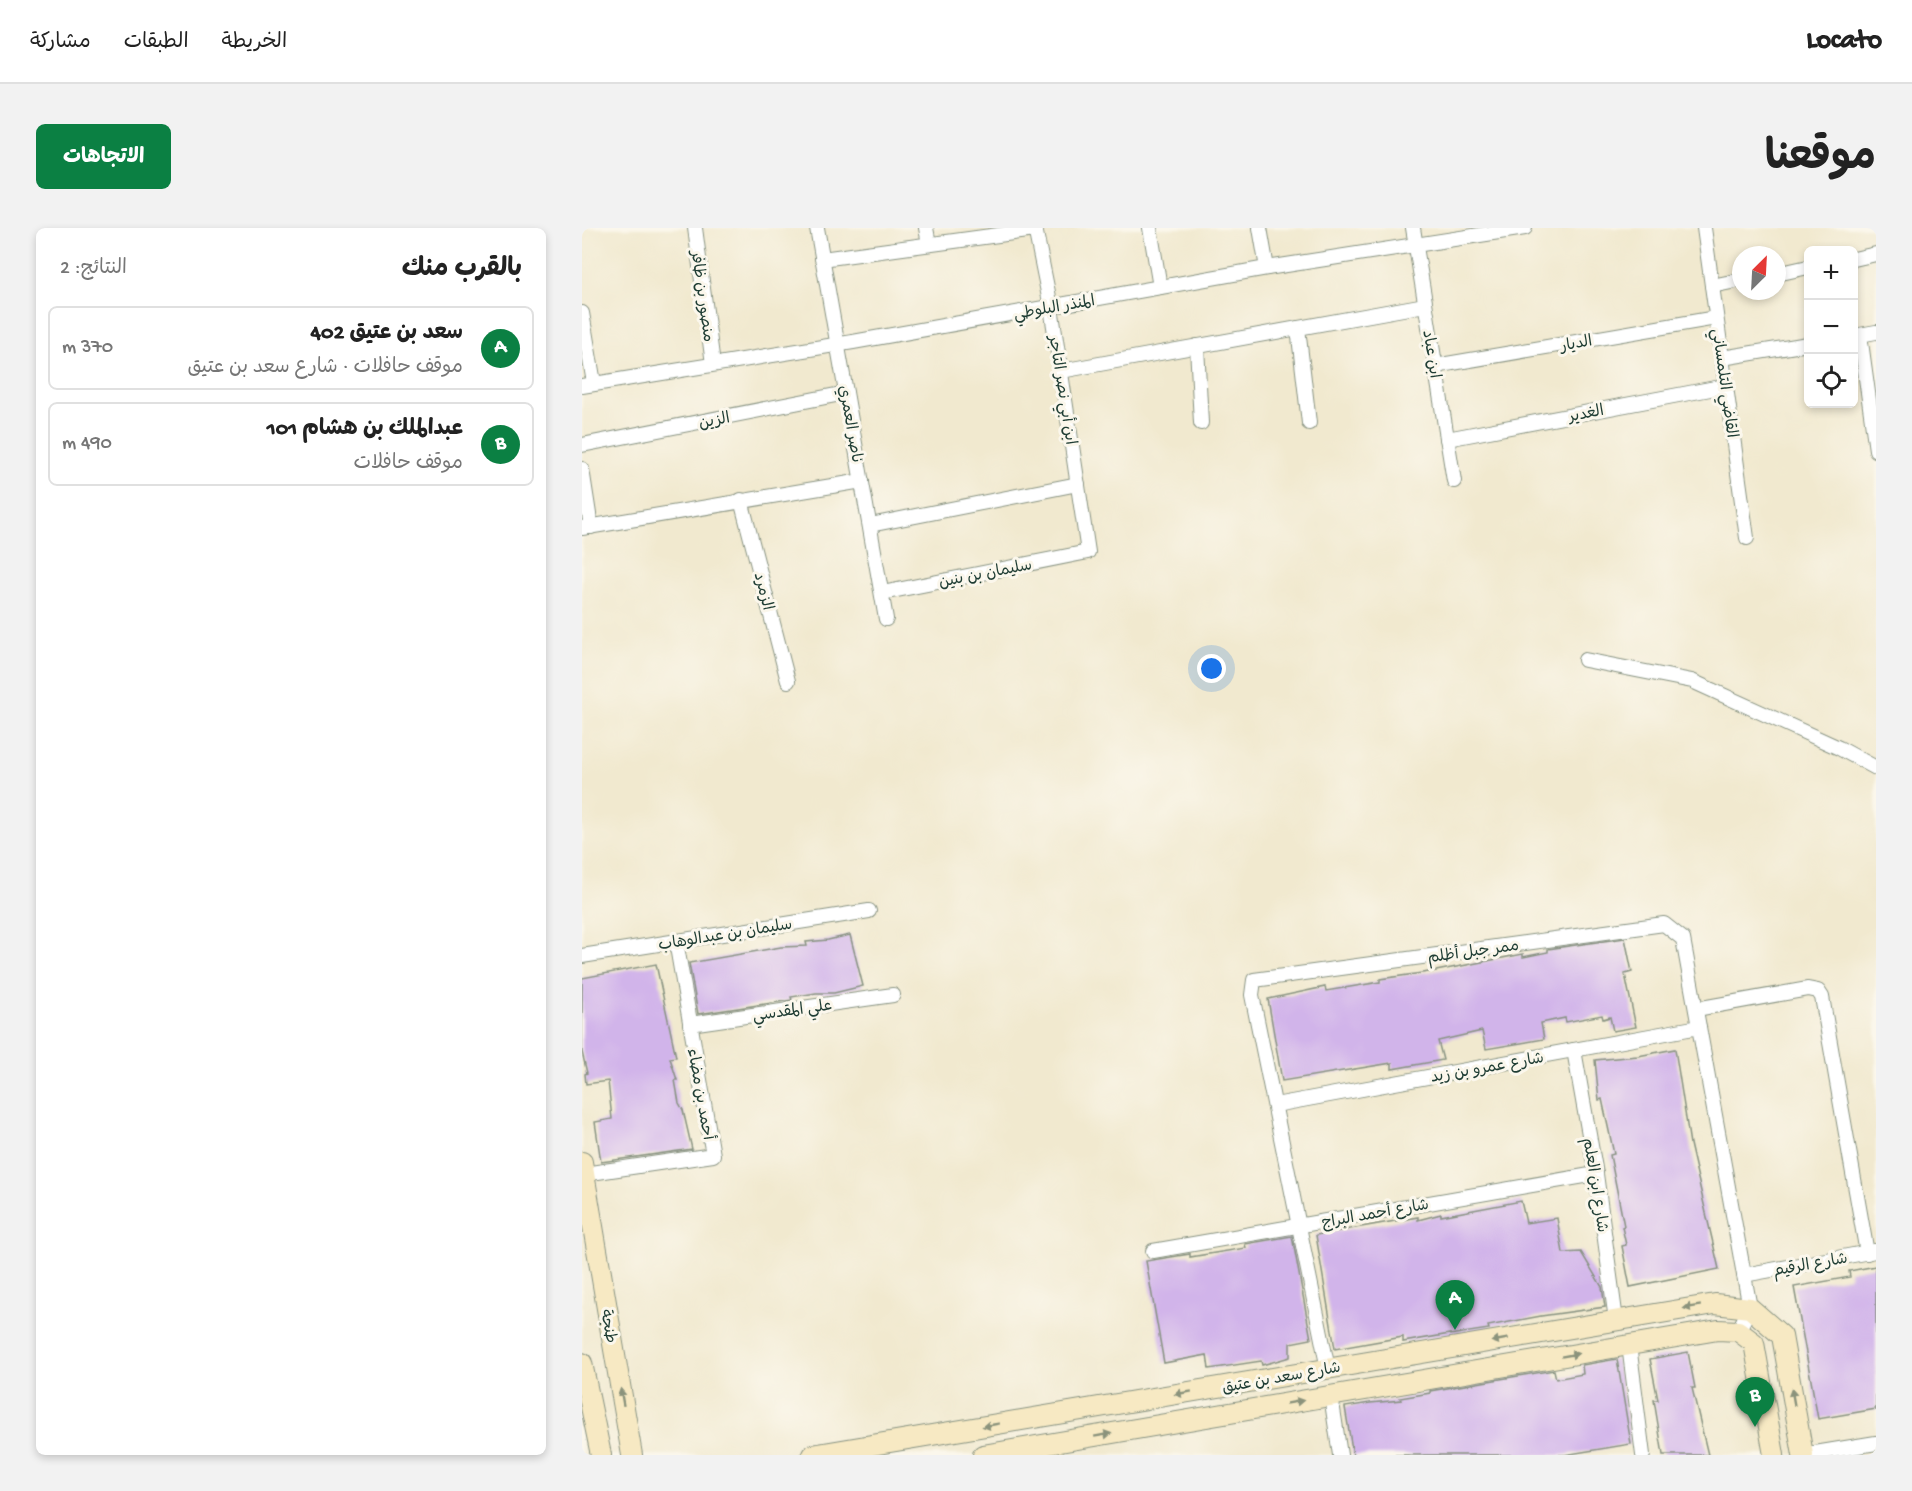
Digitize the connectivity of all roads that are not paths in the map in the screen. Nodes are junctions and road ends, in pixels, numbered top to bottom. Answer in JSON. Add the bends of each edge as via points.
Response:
{"nodes":[{"id":1,"x":694,"y":228,"type":"edge"},
{"id":2,"x":817,"y":228,"type":"edge"},
{"id":3,"x":926,"y":228,"type":"edge"},
{"id":4,"x":1150,"y":228,"type":"edge"},
{"id":5,"x":1260,"y":228,"type":"edge"},
{"id":6,"x":1413,"y":228,"type":"edge"},
{"id":7,"x":1525,"y":228,"type":"edge"},
{"id":8,"x":1704,"y":228,"type":"edge"},
{"id":9,"x":1035,"y":229,"type":"edge"},
{"id":10,"x":929,"y":244,"type":"junction"},
{"id":11,"x":1416,"y":245,"type":"junction"},
{"id":12,"x":1876,"y":254,"type":"edge"},
{"id":13,"x":1858,"y":258,"type":"edge"},
{"id":14,"x":822,"y":259,"type":"junction"},
{"id":15,"x":1267,"y":268,"type":"junction"},
{"id":16,"x":1804,"y":268,"type":"edge"},
{"id":17,"x":1786,"y":271,"type":"edge"},
{"id":18,"x":1732,"y":282,"type":"edge"},
{"id":19,"x":1712,"y":286,"type":"junction"},
{"id":20,"x":1160,"y":287,"type":"junction"},
{"id":21,"x":1425,"y":305,"type":"junction"},
{"id":22,"x":1051,"y":307,"type":"junction"},
{"id":23,"x":582,"y":313,"type":"edge"},
{"id":24,"x":1716,"y":318,"type":"junction"},
{"id":25,"x":1298,"y":328,"type":"junction"},
{"id":26,"x":1876,"y":332,"type":"edge"},
{"id":27,"x":1858,"y":335,"type":"edge"},
{"id":28,"x":1858,"y":341,"type":"edge"},
{"id":29,"x":838,"y":345,"type":"junction"},
{"id":30,"x":1804,"y":345,"type":"edge"},
{"id":31,"x":1197,"y":346,"type":"junction"},
{"id":32,"x":1722,"y":358,"type":"junction"},
{"id":33,"x":713,"y":364,"type":"junction"},
{"id":34,"x":1435,"y":366,"type":"junction"},
{"id":35,"x":1061,"y":371,"type":"junction"},
{"id":36,"x":588,"y":385,"type":"edge"},
{"id":37,"x":1726,"y":386,"type":"junction"},
{"id":38,"x":846,"y":393,"type":"junction"},
{"id":39,"x":1201,"y":423,"type":"dead end"},
{"id":40,"x":1309,"y":423,"type":"dead end"},
{"id":41,"x":1447,"y":439,"type":"junction"},
{"id":42,"x":582,"y":445,"type":"edge"},
{"id":43,"x":1876,"y":450,"type":"edge"},
{"id":44,"x":582,"y":469,"type":"edge"},
{"id":45,"x":1454,"y":481,"type":"dead end"},
{"id":46,"x":862,"y":482,"type":"junction"},
{"id":47,"x":1078,"y":484,"type":"junction"},
{"id":48,"x":742,"y":501,"type":"junction"},
{"id":49,"x":870,"y":525,"type":"junction"},
{"id":50,"x":586,"y":528,"type":"edge"},
{"id":51,"x":1748,"y":538,"type":"dead end"},
{"id":52,"x":1088,"y":552,"type":"joint"},
{"id":53,"x":882,"y":593,"type":"junction"},
{"id":54,"x":886,"y":619,"type":"dead end"},
{"id":55,"x":1585,"y":660,"type":"dead end"},
{"id":56,"x":788,"y":681,"type":"dead end"},
{"id":57,"x":1876,"y":768,"type":"edge"},
{"id":58,"x":869,"y":911,"type":"dead end"},
{"id":59,"x":676,"y":941,"type":"junction"},
{"id":60,"x":582,"y":956,"type":"edge"},
{"id":61,"x":893,"y":995,"type":"dead end"},
{"id":62,"x":1696,"y":1009,"type":"junction"},
{"id":63,"x":690,"y":1024,"type":"junction"},
{"id":64,"x":1699,"y":1027,"type":"junction"},
{"id":65,"x":1574,"y":1050,"type":"junction"},
{"id":66,"x":1275,"y":1105,"type":"junction"},
{"id":67,"x":583,"y":1168,"type":"edge"},
{"id":68,"x":1596,"y":1174,"type":"junction"},
{"id":69,"x":1299,"y":1225,"type":"junction"},
{"id":70,"x":1154,"y":1251,"type":"dead end"},
{"id":71,"x":1871,"y":1252,"type":"edge"},
{"id":72,"x":1744,"y":1275,"type":"junction"},
{"id":73,"x":1750,"y":1308,"type":"junction"},
{"id":74,"x":1616,"y":1320,"type":"junction"},
{"id":75,"x":1738,"y":1331,"type":"junction"},
{"id":76,"x":1629,"y":1345,"type":"junction"},
{"id":77,"x":582,"y":1363,"type":"edge"},
{"id":78,"x":1328,"y":1369,"type":"junction"},
{"id":79,"x":1331,"y":1396,"type":"junction"},
{"id":80,"x":1876,"y":1443,"type":"edge"},
{"id":81,"x":1035,"y":1451,"type":"edge"},
{"id":82,"x":601,"y":1455,"type":"edge"},
{"id":83,"x":632,"y":1455,"type":"edge"},
{"id":84,"x":812,"y":1455,"type":"edge"},
{"id":85,"x":984,"y":1455,"type":"edge"},
{"id":86,"x":1340,"y":1455,"type":"edge"},
{"id":87,"x":1642,"y":1455,"type":"edge"},
{"id":88,"x":1774,"y":1455,"type":"edge"},
{"id":89,"x":1803,"y":1455,"type":"edge"}],
"edges":[{"from":1,"to":33,"type":"street","name":"منصور بن ظافر"},
{"from":2,"to":14,"type":"street","name":"ناصر العمري"},
{"from":3,"to":10,"type":"street"},
{"from":4,"to":20,"type":"street"},
{"from":5,"to":15,"type":"street"},
{"from":6,"to":11,"type":"street","name":"ابن عباد"},
{"from":7,"to":11,"type":"street","name":"المنذر البلوطي"},
{"from":8,"to":19,"type":"street","name":"القاضي التلمساني"},
{"from":9,"to":10,"type":"street"},
{"from":9,"to":22,"type":"street","name":"ابن أبي نصر التاجر"},
{"from":10,"to":14,"type":"street"},
{"from":11,"to":15,"type":"street","name":"المنذر البلوطي"},
{"from":11,"to":21,"type":"street","name":"ابن عباد"},
{"from":12,"to":13,"type":"street"},
{"from":14,"to":29,"type":"street","name":"ناصر العمري"},
{"from":15,"to":20,"type":"street","name":"المنذر البلوطي"},
{"from":16,"to":17,"type":"street"},
{"from":18,"to":19,"type":"street"},
{"from":19,"to":24,"type":"street","name":"القاضي التلمساني"},
{"from":20,"to":22,"type":"street","name":"المنذر البلوطي"},
{"from":21,"to":25,"type":"street"},
{"from":21,"to":34,"type":"street","name":"ابن عباد"},
{"from":22,"to":29,"type":"street","name":"المنذر البلوطي"},
{"from":22,"to":35,"type":"street","name":"ابن أبي نصر التاجر"},
{"from":23,"to":36,"type":"street"},
{"from":24,"to":32,"type":"street","name":"القاضي التلمساني"},
{"from":24,"to":34,"type":"street","name":"الديار"},
{"from":25,"to":31,"type":"street"},
{"from":25,"to":40,"type":"street"},
{"from":26,"to":27,"type":"street"},
{"from":28,"to":43,"type":"street"},
{"from":29,"to":33,"type":"street","name":"المنذر البلوطي"},
{"from":29,"to":38,"type":"street","name":"ناصر العمري"},
{"from":30,"to":32,"type":"street"},
{"from":31,"to":35,"type":"street"},
{"from":31,"to":39,"type":"street"},
{"from":32,"to":37,"type":"street","name":"القاضي التلمساني"},
{"from":33,"to":36,"type":"street","name":"المنذر البلوطي"},
{"from":34,"to":41,"type":"street","name":"ابن عباد"},
{"from":35,"to":47,"type":"street","name":"ابن أبي نصر التاجر"},
{"from":37,"to":41,"type":"street","name":"الغدير"},
{"from":37,"to":51,"type":"street","name":"القاضي التلمساني"},
{"from":38,"to":42,"type":"street","name":"الزين"},
{"from":38,"to":46,"type":"street","name":"ناصر العمري"},
{"from":41,"to":45,"type":"street","name":"ابن عباد"},
{"from":44,"to":50,"type":"street"},
{"from":46,"to":48,"type":"street"},
{"from":46,"to":49,"type":"street","name":"ناصر العمري"},
{"from":47,"to":49,"type":"street"},
{"from":47,"to":52,"type":"street","name":"ابن أبي نصر التاجر"},
{"from":48,"to":50,"type":"street"},
{"from":48,"to":56,"type":"street","name":"الزمرد"},
{"from":49,"to":53,"type":"street","name":"ناصر العمري"},
{"from":52,"to":53,"type":"street","name":"سليمان بن بنين"},
{"from":53,"to":54,"type":"street","name":"ناصر العمري"},
{"from":55,"to":57,"type":"street","via":[[1692,681]]},
{"from":58,"to":59,"type":"street","name":"سليمان بن عبدالوهاب"},
{"from":59,"to":60,"type":"street","name":"سليمان بن عبدالوهاب"},
{"from":59,"to":63,"type":"street","name":"أحمد بن مضاء"},
{"from":61,"to":63,"type":"street","name":"علي المقدسي"},
{"from":62,"to":64,"type":"street","name":"ممر جبل أظلم"},
{"from":62,"to":66,"type":"street","name":"ممر جبل أظلم","via":[[1683,939],[1664,924],[1254,980],[1252,995]]},
{"from":62,"to":71,"type":"street","via":[[1808,989],[1818,991]]},
{"from":63,"to":67,"type":"street","name":"أحمد بن مضاء","via":[[713,1155]]},
{"from":64,"to":65,"type":"street","name":"شارع عمرو بن زيد"},
{"from":64,"to":72,"type":"street","name":"ممر جبل أظلم"},
{"from":65,"to":66,"type":"street","name":"شارع عمرو بن زيد"},
{"from":65,"to":68,"type":"street","name":"شارع ابن العلم"},
{"from":66,"to":69,"type":"street","name":"ممر جبل أظلم"},
{"from":83,"to":67,"type":"street","name":"طنجة","one_way":true},
{"from":68,"to":69,"type":"street","name":"شارع أحمد البراج"},
{"from":68,"to":74,"type":"street","name":"شارع ابن العلم"},
{"from":69,"to":70,"type":"street","name":"شارع أحمد البراج"},
{"from":69,"to":78,"type":"street","name":"ممر جبل أظلم"},
{"from":71,"to":72,"type":"street","name":"شارع الرقيم"},
{"from":72,"to":73,"type":"street","name":"ممر جبل أظلم"},
{"from":73,"to":74,"type":"street","name":"شارع سعد بن عتيق","one_way":true,"via":[[1714,1304]]},
{"from":73,"to":75,"type":"street"},
{"from":89,"to":73,"type":"street","one_way":true,"via":[[1782,1336]]},
{"from":74,"to":78,"type":"street","name":"شارع سعد بن عتيق","one_way":true},
{"from":75,"to":76,"type":"street","name":"شارع سعد بن عتيق","via":[[1718,1330]]},
{"from":75,"to":88,"type":"street","via":[[1754,1343]]},
{"from":79,"to":76,"type":"street","name":"شارع سعد بن عتيق","one_way":true},
{"from":76,"to":87,"type":"street"},
{"from":77,"to":82,"type":"street"},
{"from":78,"to":84,"type":"street","name":"شارع سعد بن عتيق","one_way":true},
{"from":81,"to":79,"type":"street","name":"شارع سعد بن عتيق","one_way":true},
{"from":79,"to":86,"type":"street"},
{"from":80,"to":89,"type":"street"},
{"from":81,"to":85,"type":"street","name":"شارع سعد بن عتيق"}]}
